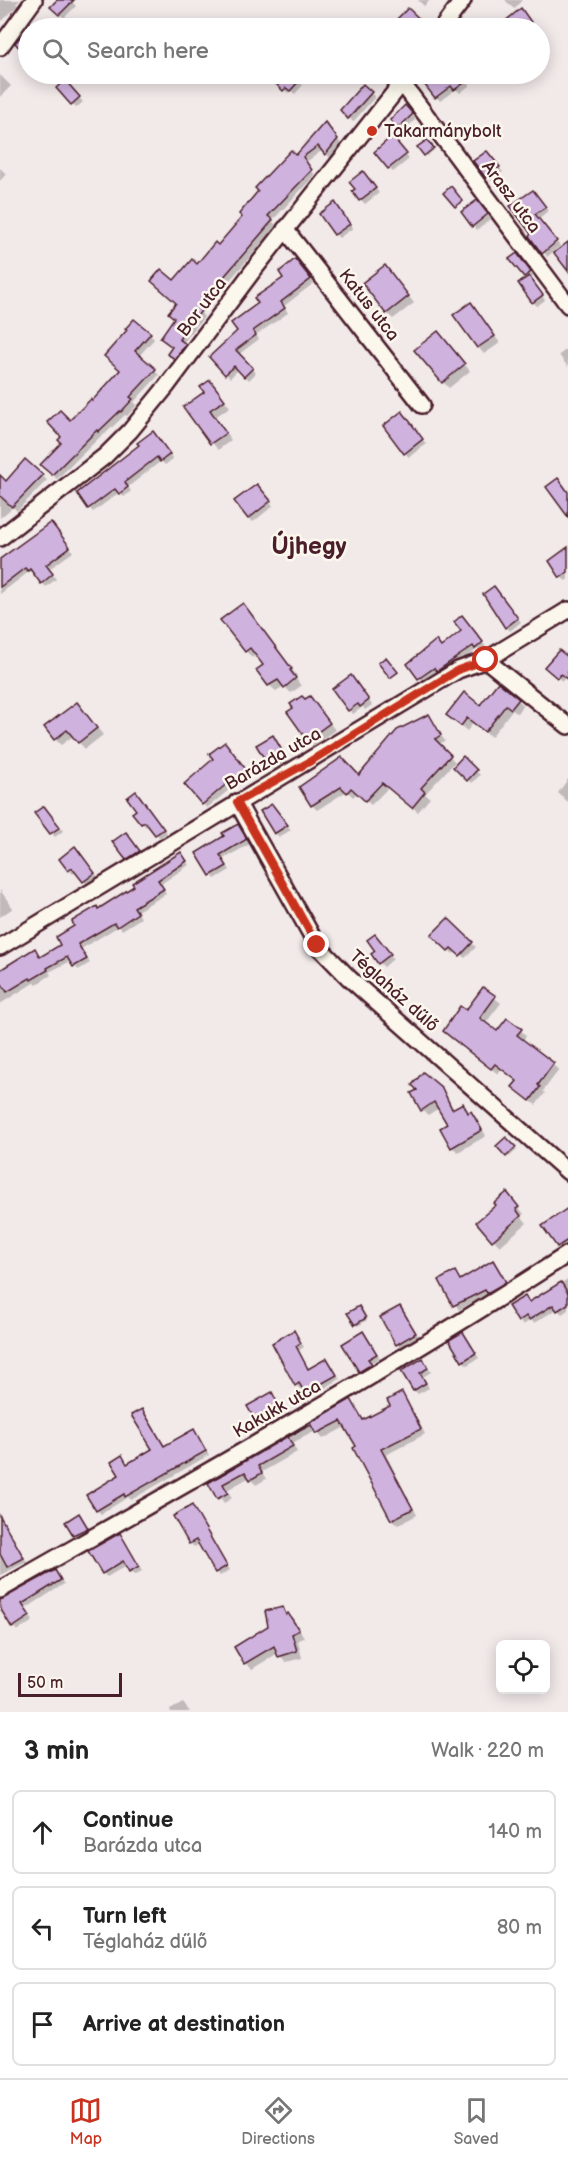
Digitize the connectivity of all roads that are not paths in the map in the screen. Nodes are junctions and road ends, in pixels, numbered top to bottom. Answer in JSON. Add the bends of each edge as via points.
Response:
{"nodes":[{"id":1,"x":34,"y":0,"type":"edge"},
{"id":2,"x":463,"y":0,"type":"edge"},
{"id":3,"x":21,"y":18,"type":"edge"},
{"id":4,"x":450,"y":18,"type":"edge"},
{"id":5,"x":18,"y":22,"type":"edge"},
{"id":6,"x":0,"y":47,"type":"edge"},
{"id":7,"x":401,"y":84,"type":"edge"},
{"id":8,"x":410,"y":84,"type":"edge"},
{"id":9,"x":285,"y":229,"type":"junction"},
{"id":10,"x":568,"y":305,"type":"edge"},
{"id":11,"x":422,"y":405,"type":"dead end"},
{"id":12,"x":0,"y":538,"type":"edge"},
{"id":13,"x":568,"y":610,"type":"edge"},
{"id":14,"x":486,"y":660,"type":"junction"},
{"id":15,"x":568,"y":726,"type":"edge"},
{"id":16,"x":237,"y":802,"type":"junction"},
{"id":17,"x":0,"y":947,"type":"edge"},
{"id":18,"x":568,"y":1172,"type":"edge"},
{"id":19,"x":568,"y":1254,"type":"edge"},
{"id":20,"x":0,"y":1590,"type":"edge"}],
"edges":[{"from":1,"to":3,"type":"street"},
{"from":2,"to":4,"type":"street"},
{"from":5,"to":6,"type":"street"},
{"from":7,"to":9,"type":"street","name":"Bor utca"},
{"from":8,"to":10,"type":"street","name":"Arasz utca"},
{"from":9,"to":11,"type":"street","name":"Katus utca"},
{"from":9,"to":12,"type":"street","name":"Bor utca","via":[[130,430],[105,456]]},
{"from":13,"to":14,"type":"street","name":"Barázda utca"},
{"from":14,"to":15,"type":"street"},
{"from":14,"to":16,"type":"street","name":"Barázda utca","via":[[458,670]]},
{"from":16,"to":17,"type":"street","name":"Barázda utca"},
{"from":16,"to":18,"type":"street","name":"Téglaház dűlő","via":[[317,945],[349,978]]},
{"from":19,"to":20,"type":"street","name":"Kakukk utca","via":[[340,1396]]}]}
